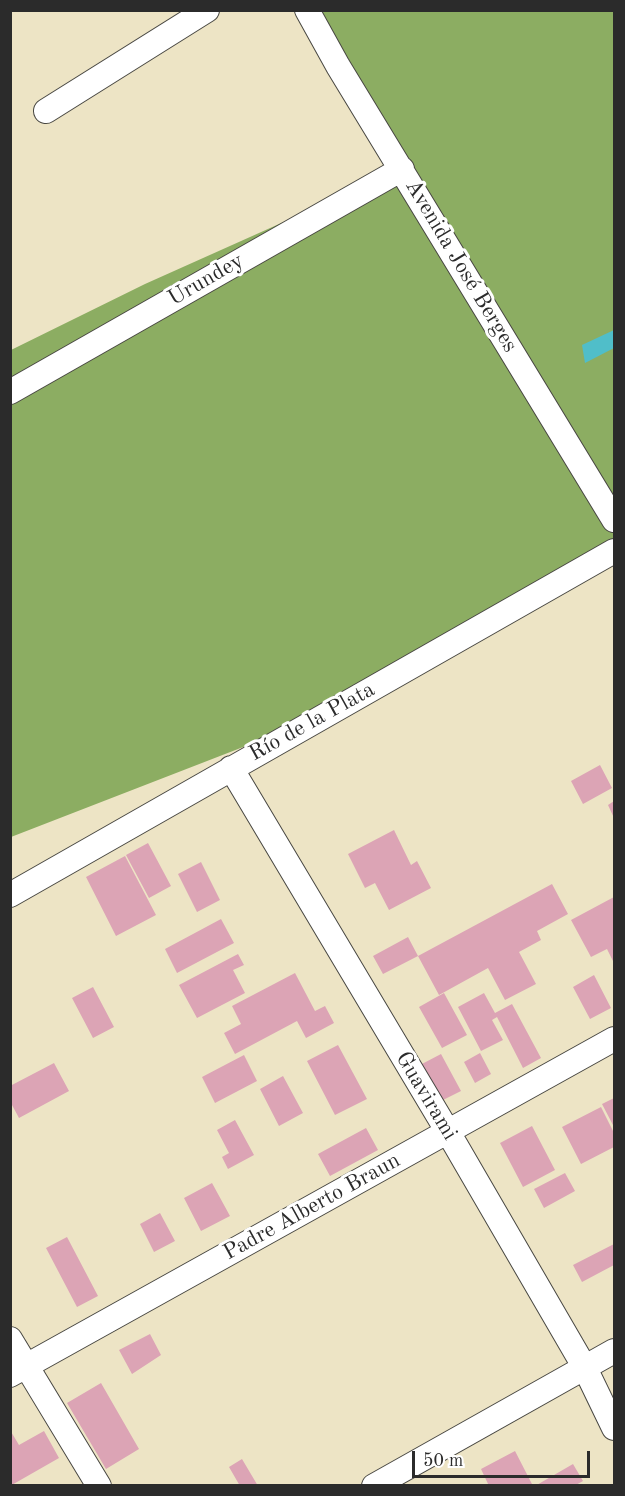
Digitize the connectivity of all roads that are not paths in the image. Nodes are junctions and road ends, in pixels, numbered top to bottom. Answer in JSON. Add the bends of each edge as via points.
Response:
{"nodes":[{"id":1,"x":207,"y":10,"type":"edge"},
{"id":2,"x":307,"y":10,"type":"edge"},
{"id":3,"x":46,"y":111,"type":"dead end"},
{"id":4,"x":402,"y":169,"type":"junction"},
{"id":5,"x":10,"y":392,"type":"edge"},
{"id":6,"x":615,"y":520,"type":"edge"},
{"id":7,"x":615,"y":551,"type":"edge"},
{"id":8,"x":231,"y":768,"type":"junction"},
{"id":9,"x":10,"y":895,"type":"edge"},
{"id":10,"x":615,"y":1039,"type":"edge"},
{"id":11,"x":448,"y":1132,"type":"junction"},
{"id":12,"x":10,"y":1339,"type":"edge"},
{"id":13,"x":615,"y":1351,"type":"edge"},
{"id":14,"x":585,"y":1368,"type":"junction"},
{"id":15,"x":18,"y":1370,"type":"edge"},
{"id":16,"x":615,"y":1428,"type":"edge"},
{"id":17,"x":99,"y":1485,"type":"edge"},
{"id":18,"x":374,"y":1485,"type":"edge"}],
"edges":[{"from":1,"to":3,"type":"street"},
{"from":2,"to":4,"type":"street","name":"Avenida José Berges"},
{"from":4,"to":5,"type":"street","name":"Urundey"},
{"from":4,"to":6,"type":"street","name":"Avenida José Berges"},
{"from":7,"to":8,"type":"street","name":"Río de la Plata"},
{"from":8,"to":9,"type":"street","name":"Río de la Plata"},
{"from":8,"to":11,"type":"street","name":"Guavirami"},
{"from":10,"to":11,"type":"street","name":"Padre Alberto Braun"},
{"from":11,"to":14,"type":"street","name":"Guavirami"},
{"from":11,"to":15,"type":"street","name":"Padre Alberto Braun"},
{"from":12,"to":15,"type":"street"},
{"from":13,"to":14,"type":"street"},
{"from":14,"to":16,"type":"street","name":"Guavirami"},
{"from":14,"to":18,"type":"street"},
{"from":15,"to":17,"type":"street"}]}
